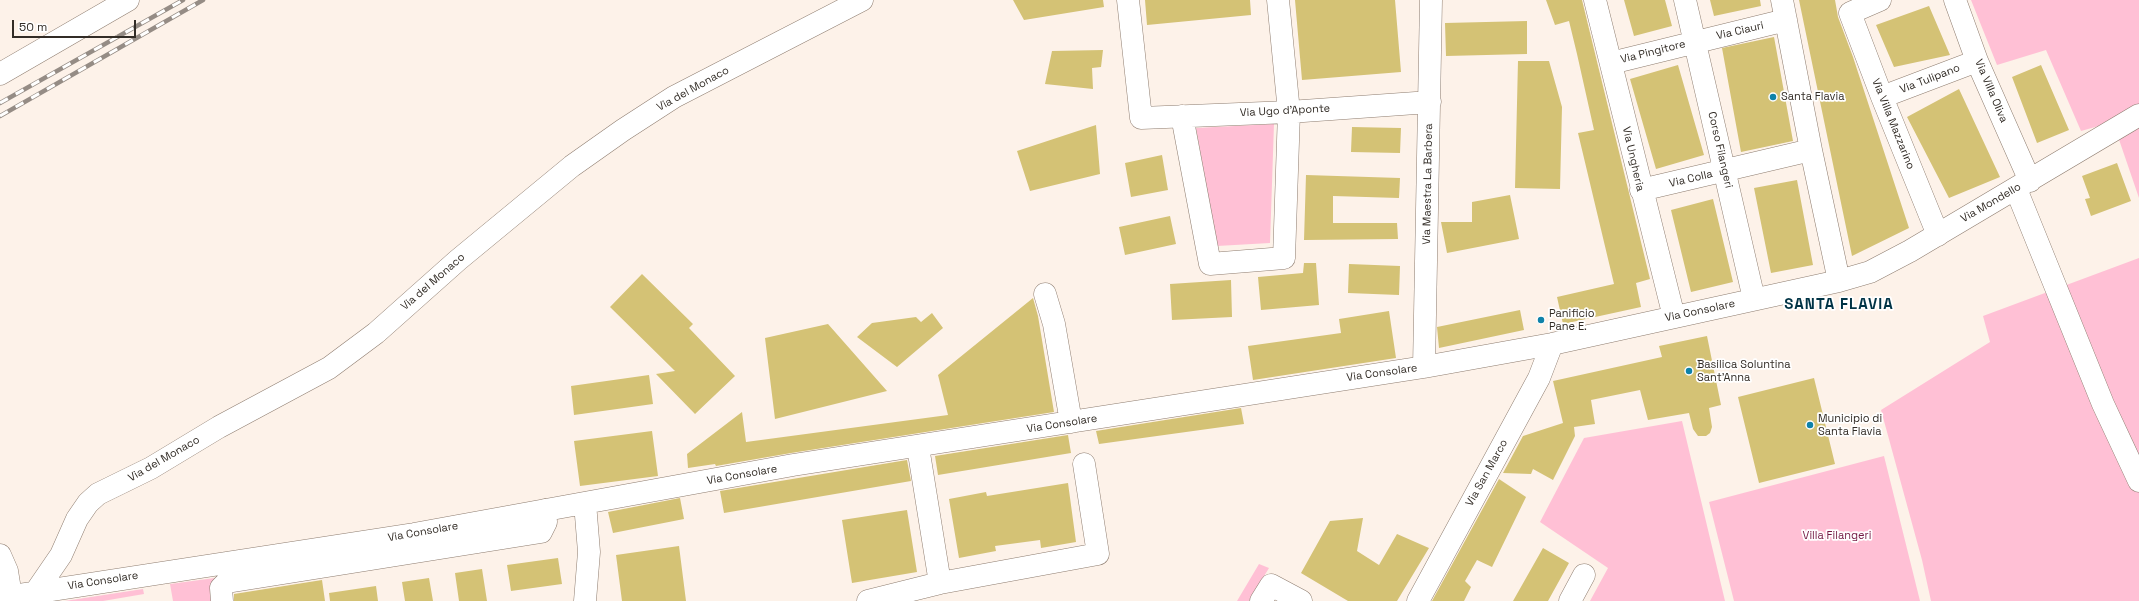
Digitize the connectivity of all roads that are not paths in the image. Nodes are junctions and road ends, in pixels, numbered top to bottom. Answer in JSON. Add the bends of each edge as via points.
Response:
{"nodes":[{"id":1,"x":128,"y":0,"type":"edge"},
{"id":2,"x":862,"y":0,"type":"edge"},
{"id":3,"x":1128,"y":0,"type":"edge"},
{"id":4,"x":1278,"y":0,"type":"edge"},
{"id":5,"x":1431,"y":0,"type":"edge"},
{"id":6,"x":1595,"y":0,"type":"edge"},
{"id":7,"x":1685,"y":0,"type":"edge"},
{"id":8,"x":1880,"y":0,"type":"edge"},
{"id":9,"x":1955,"y":0,"type":"edge"},
{"id":10,"x":1784,"y":10,"type":"edge"},
{"id":11,"x":1695,"y":42,"type":"junction"},
{"id":12,"x":1978,"y":61,"type":"junction"},
{"id":13,"x":1611,"y":63,"type":"junction"},
{"id":14,"x":0,"y":74,"type":"edge"},
{"id":15,"x":1882,"y":97,"type":"junction"},
{"id":16,"x":1430,"y":102,"type":"junction"},
{"id":17,"x":1288,"y":112,"type":"junction"},
{"id":18,"x":1182,"y":116,"type":"junction"},
{"id":19,"x":2139,"y":116,"type":"edge"},
{"id":20,"x":1811,"y":150,"type":"junction"},
{"id":21,"x":1725,"y":171,"type":"junction"},
{"id":22,"x":2023,"y":185,"type":"junction"},
{"id":23,"x":1641,"y":190,"type":"junction"},
{"id":24,"x":1938,"y":234,"type":"junction"},
{"id":25,"x":1838,"y":280,"type":"junction"},
{"id":26,"x":1044,"y":294,"type":"dead end"},
{"id":27,"x":1754,"y":299,"type":"junction"},
{"id":28,"x":1674,"y":317,"type":"junction"},
{"id":29,"x":1552,"y":344,"type":"junction"},
{"id":30,"x":1424,"y":367,"type":"junction"},
{"id":31,"x":1071,"y":422,"type":"junction"},
{"id":32,"x":918,"y":447,"type":"junction"},
{"id":33,"x":1084,"y":464,"type":"dead end"},
{"id":34,"x":2139,"y":481,"type":"edge"},
{"id":35,"x":585,"y":503,"type":"junction"},
{"id":36,"x":545,"y":510,"type":"junction"},
{"id":37,"x":67,"y":542,"type":"junction"},
{"id":38,"x":0,"y":555,"type":"edge"},
{"id":39,"x":1584,"y":575,"type":"dead end"},
{"id":40,"x":106,"y":581,"type":"junction"},
{"id":41,"x":940,"y":583,"type":"junction"},
{"id":42,"x":6,"y":597,"type":"edge"},
{"id":43,"x":35,"y":597,"type":"edge"},
{"id":44,"x":222,"y":601,"type":"edge"},
{"id":45,"x":585,"y":601,"type":"edge"},
{"id":46,"x":868,"y":601,"type":"edge"},
{"id":47,"x":1261,"y":601,"type":"edge"},
{"id":48,"x":1301,"y":601,"type":"edge"},
{"id":49,"x":1418,"y":601,"type":"edge"},
{"id":50,"x":1570,"y":601,"type":"edge"}],
"edges":[{"from":1,"to":14,"type":"street"},
{"from":2,"to":37,"type":"street","name":"Via del Monaco","via":[[674,98],[623,130],[572,166],[458,260],[376,333],[329,368],[220,426],[150,468],[98,494],[77,519]]},
{"from":3,"to":18,"type":"street","name":"Via Ugo d'Aponte","via":[[1141,118]]},
{"from":4,"to":17,"type":"street"},
{"from":5,"to":16,"type":"street","name":"Via Maestra La Barbera"},
{"from":6,"to":13,"type":"street","name":"Via Ungheria"},
{"from":7,"to":11,"type":"street","name":"Corso Filangeri"},
{"from":8,"to":15,"type":"street","name":"Via Villa Mazzarino","via":[[1850,13]]},
{"from":9,"to":12,"type":"street","name":"Via Villa Oliva"},
{"from":10,"to":11,"type":"street","name":"Via Ciauri"},
{"from":10,"to":20,"type":"street"},
{"from":11,"to":13,"type":"street","name":"Via Pingitore"},
{"from":11,"to":21,"type":"street","name":"Corso Filangeri"},
{"from":12,"to":15,"type":"street","name":"Via Tulipano"},
{"from":12,"to":22,"type":"street","name":"Via Villa Oliva"},
{"from":13,"to":23,"type":"street","name":"Via Ungheria"},
{"from":15,"to":24,"type":"street","name":"Via Villa Mazzarino"},
{"from":16,"to":17,"type":"street","name":"Via Ugo d'Aponte"},
{"from":16,"to":30,"type":"street","name":"Via Maestra La Barbera"},
{"from":17,"to":18,"type":"street","name":"Via Ugo d'Aponte"},
{"from":17,"to":18,"type":"street","via":[[1284,258],[1210,264]]},
{"from":19,"to":22,"type":"street","name":"Via Mondello"},
{"from":20,"to":21,"type":"street","name":"Via Colla"},
{"from":20,"to":25,"type":"street"},
{"from":21,"to":23,"type":"street","name":"Via Colla"},
{"from":21,"to":27,"type":"street","name":"Corso Filangeri"},
{"from":22,"to":24,"type":"street","name":"Via Mondello"},
{"from":22,"to":34,"type":"street","name":"Via Villa Oliva","via":[[2103,404]]},
{"from":23,"to":28,"type":"street","name":"Via Ungheria"},
{"from":24,"to":25,"type":"street","name":"Via Mondello","via":[[1870,272]]},
{"from":25,"to":27,"type":"street","name":"Via Consolare"},
{"from":26,"to":31,"type":"street","via":[[1054,324]]},
{"from":27,"to":28,"type":"street","name":"Via Consolare"},
{"from":28,"to":29,"type":"street","name":"Via Consolare"},
{"from":29,"to":30,"type":"street","name":"Via Consolare"},
{"from":29,"to":49,"type":"street","name":"Via San Marco","via":[[1539,378]]},
{"from":30,"to":31,"type":"street","name":"Via Consolare"},
{"from":31,"to":32,"type":"street","name":"Via Consolare"},
{"from":32,"to":35,"type":"street","name":"Via Consolare","via":[[793,465]]},
{"from":32,"to":41,"type":"street"},
{"from":33,"to":41,"type":"street","via":[[1098,554]]},
{"from":35,"to":36,"type":"street","name":"Via Consolare"},
{"from":35,"to":45,"type":"street","via":[[589,552]]},
{"from":36,"to":40,"type":"street","name":"Via Consolare","via":[[414,534]]},
{"from":36,"to":44,"type":"street","via":[[546,522],[541,532],[227,582],[221,588]]},
{"from":37,"to":40,"type":"street","via":[[70,563],[76,572],[90,580]]},
{"from":37,"to":43,"type":"street","name":"Via del Monaco"},
{"from":38,"to":42,"type":"street","via":[[7,571]]},
{"from":39,"to":50,"type":"street"},
{"from":40,"to":43,"type":"street","name":"Via Consolare"},
{"from":41,"to":46,"type":"street"},
{"from":42,"to":43,"type":"street","name":"Via Consolare"},
{"from":47,"to":48,"type":"street","via":[[1271,585]]}]}
